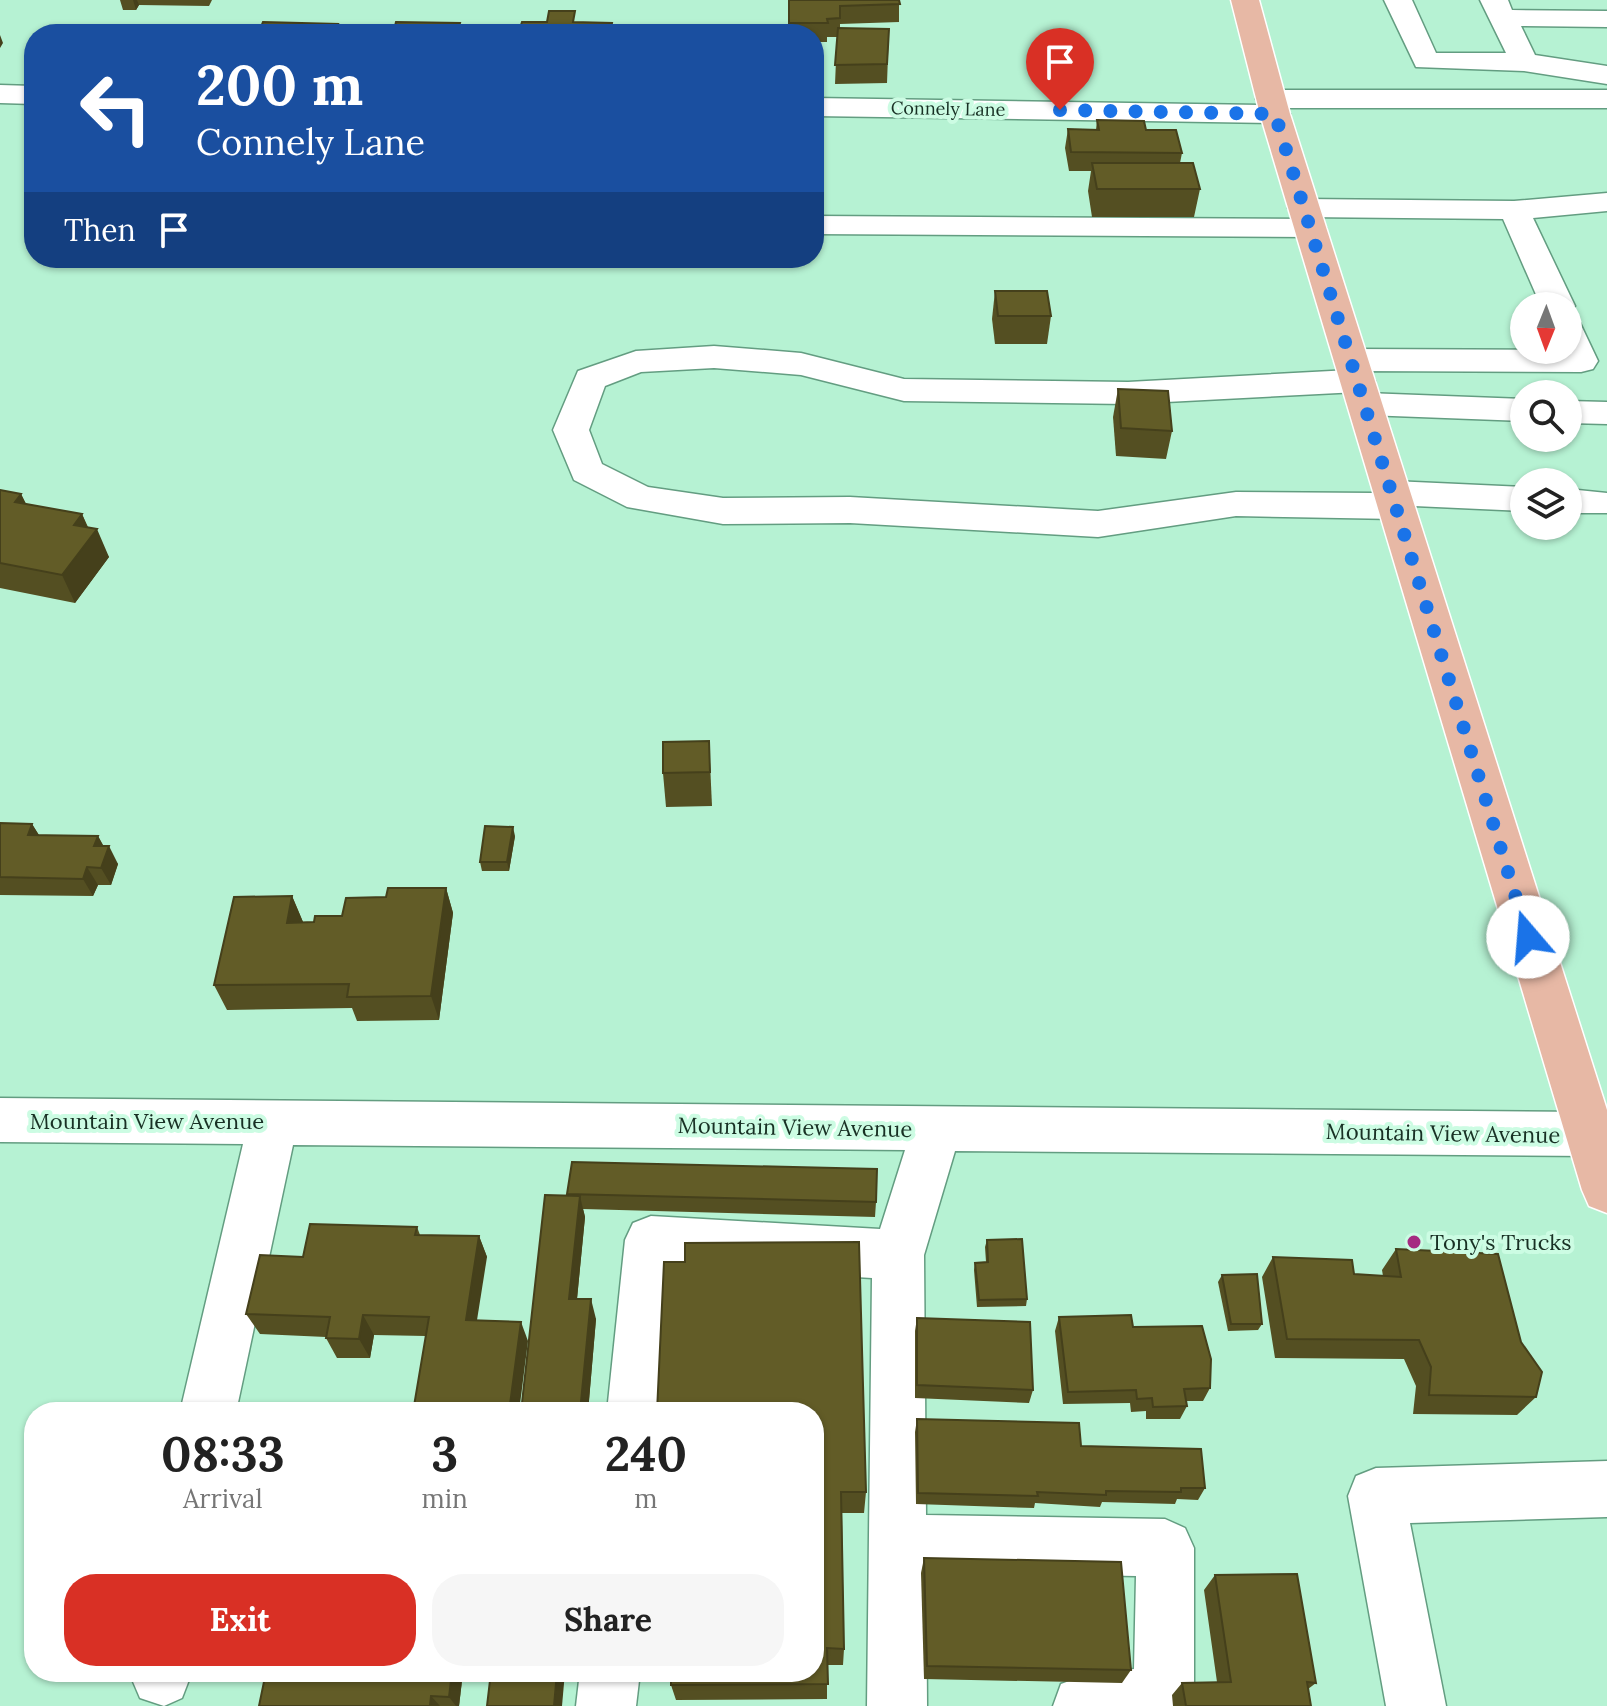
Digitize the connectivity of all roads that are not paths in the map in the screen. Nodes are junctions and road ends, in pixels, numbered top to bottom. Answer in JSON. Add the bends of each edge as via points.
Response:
{"nodes":[{"id":1,"x":1245,"y":0,"type":"edge"},
{"id":2,"x":1398,"y":0,"type":"edge"},
{"id":3,"x":1498,"y":9,"type":"edge"},
{"id":4,"x":1607,"y":19,"type":"edge"},
{"id":5,"x":1524,"y":62,"type":"junction"},
{"id":6,"x":1607,"y":75,"type":"edge"},
{"id":7,"x":0,"y":94,"type":"edge"},
{"id":8,"x":24,"y":95,"type":"edge"},
{"id":9,"x":1607,"y":99,"type":"edge"},
{"id":10,"x":1273,"y":106,"type":"junction"},
{"id":11,"x":824,"y":107,"type":"edge"},
{"id":12,"x":1607,"y":202,"type":"edge"},
{"id":13,"x":1514,"y":210,"type":"junction"},
{"id":14,"x":1307,"y":218,"type":"junction"},
{"id":15,"x":824,"y":225,"type":"edge"},
{"id":16,"x":1552,"y":292,"type":"edge"},
{"id":17,"x":1585,"y":351,"type":"edge"},
{"id":18,"x":1358,"y":382,"type":"junction"},
{"id":19,"x":1510,"y":408,"type":"edge"},
{"id":20,"x":1582,"y":412,"type":"edge"},
{"id":21,"x":1607,"y":413,"type":"edge"},
{"id":22,"x":1510,"y":499,"type":"edge"},
{"id":23,"x":1395,"y":500,"type":"junction"},
{"id":24,"x":0,"y":1120,"type":"edge"},
{"id":25,"x":273,"y":1122,"type":"junction"},
{"id":26,"x":937,"y":1128,"type":"junction"},
{"id":27,"x":1601,"y":1164,"type":"edge"},
{"id":28,"x":898,"y":1255,"type":"junction"},
{"id":29,"x":210,"y":1402,"type":"edge"},
{"id":30,"x":636,"y":1402,"type":"edge"},
{"id":31,"x":1607,"y":1489,"type":"edge"},
{"id":32,"x":898,"y":1543,"type":"junction"},
{"id":33,"x":609,"y":1682,"type":"edge"},
{"id":34,"x":606,"y":1706,"type":"edge"},
{"id":35,"x":897,"y":1706,"type":"edge"},
{"id":36,"x":1083,"y":1706,"type":"edge"},
{"id":37,"x":1416,"y":1706,"type":"edge"}],
"edges":[{"from":1,"to":10,"type":"main road"},
{"from":2,"to":5,"type":"street","via":[[1426,61]]},
{"from":3,"to":4,"type":"street"},
{"from":3,"to":5,"type":"street"},
{"from":5,"to":6,"type":"street"},
{"from":7,"to":8,"type":"street"},
{"from":9,"to":10,"type":"street","name":"Connely Lane"},
{"from":10,"to":11,"type":"street","name":"Connely Lane"},
{"from":10,"to":14,"type":"main road"},
{"from":12,"to":13,"type":"street"},
{"from":13,"to":14,"type":"street"},
{"from":13,"to":16,"type":"street"},
{"from":14,"to":15,"type":"street"},
{"from":14,"to":18,"type":"main road"},
{"from":17,"to":18,"type":"street"},
{"from":18,"to":19,"type":"street"},
{"from":18,"to":23,"type":"main road"},
{"from":18,"to":23,"type":"street","via":[[1128,393],[904,390],[801,364],[714,357],[636,362],[590,379],[571,430],[587,471],[640,498],[723,511],[850,510],[1098,524],[1236,504]]},
{"from":20,"to":21,"type":"street"},
{"from":22,"to":23,"type":"street"},
{"from":23,"to":27,"type":"main road"},
{"from":24,"to":25,"type":"street","name":"Mountain View Avenue"},
{"from":25,"to":26,"type":"street","name":"Mountain View Avenue"},
{"from":25,"to":29,"type":"street"},
{"from":26,"to":27,"type":"street","name":"Mountain View Avenue"},
{"from":26,"to":28,"type":"street"},
{"from":28,"to":30,"type":"street","via":[[651,1240]]},
{"from":28,"to":32,"type":"street"},
{"from":31,"to":37,"type":"street","via":[[1376,1496]]},
{"from":32,"to":35,"type":"street"},
{"from":32,"to":36,"type":"street","via":[[1165,1548],[1164,1695]]},
{"from":33,"to":34,"type":"street"}]}
